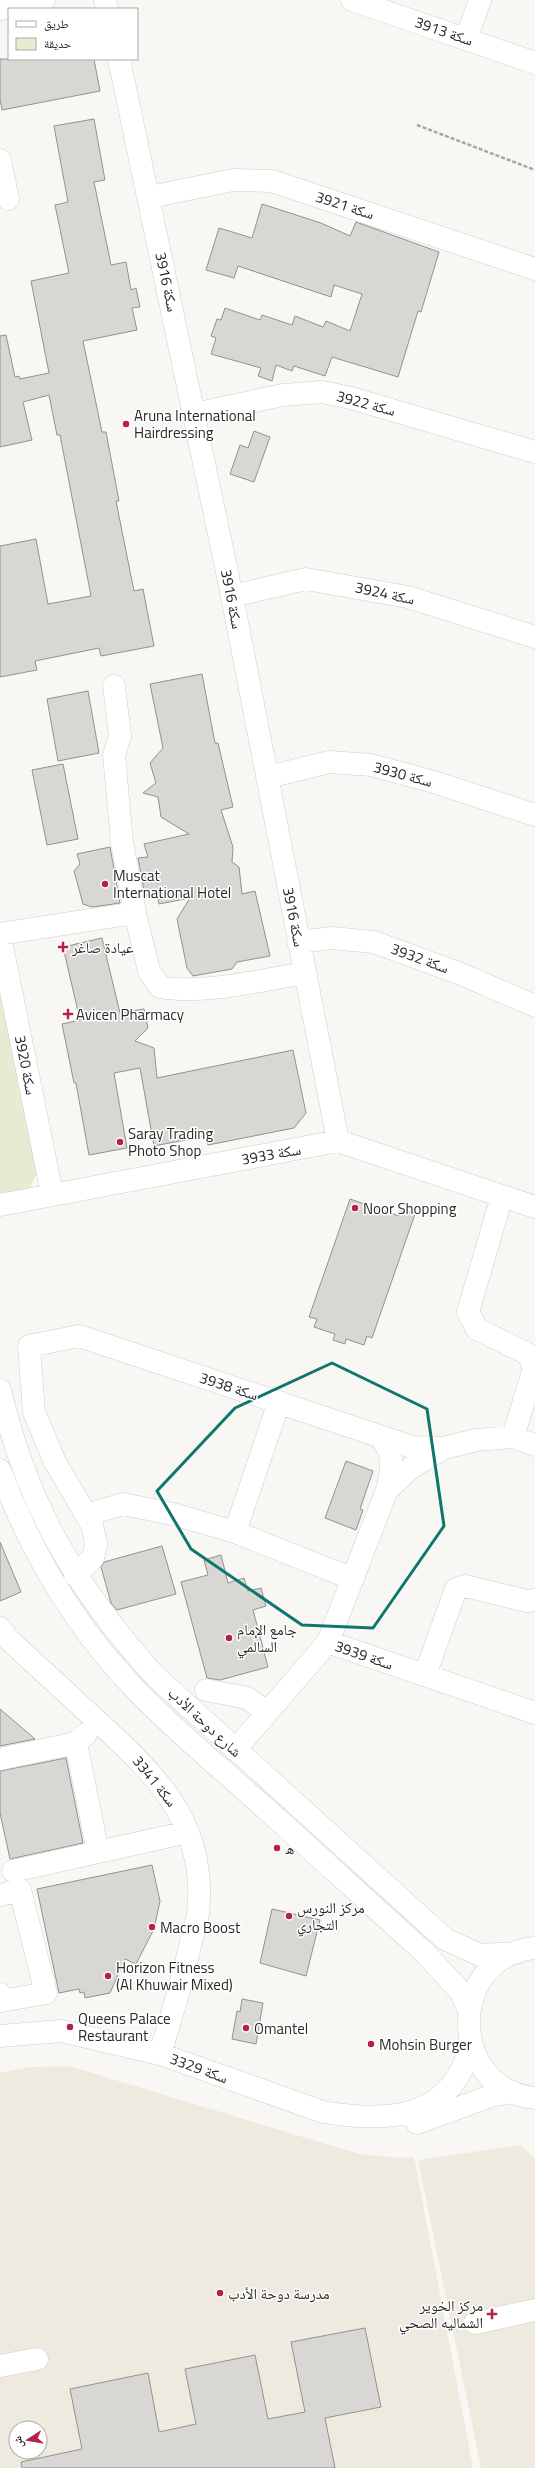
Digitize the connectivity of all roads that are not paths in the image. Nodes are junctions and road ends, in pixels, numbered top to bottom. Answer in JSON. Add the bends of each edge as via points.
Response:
{"nodes":[{"id":1,"x":44,"y":0,"type":"edge"},
{"id":2,"x":352,"y":0,"type":"edge"},
{"id":3,"x":480,"y":0,"type":"edge"},
{"id":4,"x":0,"y":9,"type":"edge"},
{"id":5,"x":466,"y":39,"type":"junction"},
{"id":6,"x":119,"y":60,"type":"edge"},
{"id":7,"x":535,"y":63,"type":"edge"},
{"id":8,"x":0,"y":160,"type":"edge"},
{"id":9,"x":150,"y":197,"type":"junction"},
{"id":10,"x":8,"y":199,"type":"dead end"},
{"id":11,"x":535,"y":269,"type":"edge"},
{"id":12,"x":194,"y":414,"type":"junction"},
{"id":13,"x":535,"y":452,"type":"edge"},
{"id":14,"x":232,"y":596,"type":"junction"},
{"id":15,"x":535,"y":637,"type":"edge"},
{"id":16,"x":114,"y":686,"type":"dead end"},
{"id":17,"x":268,"y":777,"type":"junction"},
{"id":18,"x":535,"y":815,"type":"edge"},
{"id":19,"x":135,"y":913,"type":"junction"},
{"id":20,"x":0,"y":935,"type":"edge"},
{"id":21,"x":298,"y":942,"type":"junction"},
{"id":22,"x":304,"y":973,"type":"junction"},
{"id":23,"x":535,"y":1006,"type":"edge"},
{"id":24,"x":338,"y":1141,"type":"junction"},
{"id":25,"x":52,"y":1194,"type":"junction"},
{"id":26,"x":502,"y":1196,"type":"junction"},
{"id":27,"x":0,"y":1205,"type":"edge"},
{"id":28,"x":535,"y":1206,"type":"edge"},
{"id":29,"x":0,"y":1390,"type":"edge"},
{"id":30,"x":279,"y":1402,"type":"junction"},
{"id":31,"x":379,"y":1436,"type":"junction"},
{"id":32,"x":513,"y":1437,"type":"junction"},
{"id":33,"x":535,"y":1445,"type":"edge"},
{"id":34,"x":444,"y":1448,"type":"junction"},
{"id":35,"x":0,"y":1470,"type":"edge"},
{"id":36,"x":387,"y":1490,"type":"junction"},
{"id":37,"x":86,"y":1515,"type":"junction"},
{"id":38,"x":235,"y":1532,"type":"junction"},
{"id":39,"x":75,"y":1575,"type":"junction"},
{"id":40,"x":352,"y":1579,"type":"junction"},
{"id":41,"x":535,"y":1600,"type":"edge"},
{"id":42,"x":0,"y":1628,"type":"edge"},
{"id":43,"x":328,"y":1642,"type":"junction"},
{"id":44,"x":425,"y":1675,"type":"junction"},
{"id":45,"x":206,"y":1690,"type":"dead end"},
{"id":46,"x":267,"y":1712,"type":"junction"},
{"id":47,"x":535,"y":1713,"type":"edge"},
{"id":48,"x":99,"y":1722,"type":"junction"},
{"id":49,"x":76,"y":1743,"type":"junction"},
{"id":50,"x":235,"y":1750,"type":"junction"},
{"id":51,"x":0,"y":1759,"type":"edge"},
{"id":52,"x":188,"y":1832,"type":"junction"},
{"id":53,"x":98,"y":1852,"type":"junction"},
{"id":54,"x":13,"y":1872,"type":"dead end"},
{"id":55,"x":0,"y":1895,"type":"edge"},
{"id":56,"x":526,"y":1950,"type":"edge"},
{"id":57,"x":0,"y":1994,"type":"edge"},
{"id":58,"x":469,"y":2010,"type":"junction"},
{"id":59,"x":0,"y":2036,"type":"edge"},
{"id":60,"x":471,"y":2044,"type":"junction"},
{"id":61,"x":160,"y":2054,"type":"junction"},
{"id":62,"x":513,"y":2092,"type":"junction"},
{"id":63,"x":535,"y":2098,"type":"edge"},
{"id":64,"x":347,"y":2116,"type":"junction"},
{"id":65,"x":535,"y":2310,"type":"edge"},
{"id":66,"x":474,"y":2323,"type":"dead end"},
{"id":67,"x":37,"y":2359,"type":"dead end"},
{"id":68,"x":0,"y":2366,"type":"edge"}],
"edges":[{"from":1,"to":4,"type":"street"},
{"from":2,"to":5,"type":"street","name":"سكة 3913"},
{"from":3,"to":5,"type":"street"},
{"from":5,"to":7,"type":"street","name":"سكة 3913"},
{"from":6,"to":9,"type":"street","name":"سكة 3916"},
{"from":8,"to":10,"type":"street"},
{"from":9,"to":11,"type":"street","name":"سكة 3921","via":[[233,180],[272,181]]},
{"from":9,"to":12,"type":"street","name":"سكة 3916"},
{"from":12,"to":13,"type":"street","name":"سكة 3922","via":[[283,395],[322,392],[351,398]]},
{"from":12,"to":14,"type":"street","name":"سكة 3916"},
{"from":14,"to":15,"type":"street","name":"سكة 3924","via":[[306,579],[408,597]]},
{"from":14,"to":17,"type":"street","name":"سكة 3916"},
{"from":16,"to":19,"type":"street","via":[[120,736],[114,755],[122,842]]},
{"from":17,"to":18,"type":"street","name":"سكة 3930","via":[[329,762],[372,765]]},
{"from":17,"to":21,"type":"street","name":"سكة 3916"},
{"from":19,"to":20,"type":"street"},
{"from":19,"to":22,"type":"street","via":[[149,972],[160,987],[178,990],[248,983]]},
{"from":20,"to":25,"type":"street","name":"سكة 3920"},
{"from":21,"to":22,"type":"street","name":"سكة 3916"},
{"from":21,"to":23,"type":"street","name":"سكة 3932","via":[[332,938],[374,942],[461,974]]},
{"from":22,"to":24,"type":"street","name":"سكة 3916"},
{"from":24,"to":25,"type":"street","name":"سكة 3933"},
{"from":24,"to":26,"type":"street","name":"سكة 3933"},
{"from":25,"to":27,"type":"street","name":"سكة 3933"},
{"from":26,"to":28,"type":"street","name":"سكة 3933"},
{"from":26,"to":32,"type":"street","via":[[468,1312],[476,1329],[528,1354],[534,1368]]},
{"from":29,"to":39,"type":"street","name":"شارع دوحة الأدب","via":[[9,1428],[31,1488]]},
{"from":30,"to":31,"type":"street","name":"سكة 3938"},
{"from":30,"to":37,"type":"street","name":"سكة 3938","via":[[79,1336],[29,1346],[34,1412],[55,1462]]},
{"from":30,"to":38,"type":"street"},
{"from":31,"to":34,"type":"street","name":"سكة 3938","via":[[412,1447]]},
{"from":31,"to":36,"type":"street","name":"سكة 3938","via":[[387,1444],[393,1459]]},
{"from":32,"to":33,"type":"street","name":"سكة 3938"},
{"from":32,"to":34,"type":"street","name":"سكة 3938","via":[[476,1440]]},
{"from":34,"to":36,"type":"street","name":"سكة 3938","via":[[412,1467]]},
{"from":35,"to":58,"type":"street","name":"شارع دوحة الأدب","via":[[34,1548],[84,1629],[110,1661],[173,1726],[423,1951],[460,1990]]},
{"from":36,"to":40,"type":"street","name":"سكة 3938"},
{"from":37,"to":38,"type":"street","via":[[123,1504],[173,1514]]},
{"from":37,"to":39,"type":"street","via":[[92,1525],[96,1544],[93,1558]]},
{"from":38,"to":40,"type":"street"},
{"from":39,"to":50,"type":"street","name":"شارع دوحة الأدب","via":[[117,1634],[154,1675]]},
{"from":40,"to":43,"type":"street","name":"سكة 3938"},
{"from":41,"to":44,"type":"street","via":[[527,1601],[465,1586],[456,1588]]},
{"from":42,"to":48,"type":"street","name":"سكة 3341","via":[[8,1639]]},
{"from":43,"to":44,"type":"street","name":"سكة 3939"},
{"from":43,"to":46,"type":"street","name":"سكة 3939"},
{"from":44,"to":47,"type":"street","name":"سكة 3939"},
{"from":45,"to":46,"type":"street","via":[[246,1698]]},
{"from":46,"to":50,"type":"street","name":"سكة 3939"},
{"from":48,"to":49,"type":"street"},
{"from":48,"to":52,"type":"street","name":"سكة 3341","via":[[140,1759],[166,1790],[181,1813]]},
{"from":49,"to":51,"type":"street"},
{"from":49,"to":53,"type":"street"},
{"from":50,"to":56,"type":"street","name":"شارع دوحة الأدب","via":[[445,1940],[480,1955]]},
{"from":52,"to":53,"type":"street"},
{"from":52,"to":61,"type":"street","name":"سكة 3341","via":[[194,1846],[199,1876],[198,1915],[182,1982]]},
{"from":53,"to":54,"type":"street"},
{"from":55,"to":57,"type":"street","via":[[20,1890],[46,1993],[2,2001]]},
{"from":56,"to":58,"type":"street","via":[[499,1962],[485,1975],[474,1992]]},
{"from":58,"to":60,"type":"street"},
{"from":59,"to":61,"type":"street","name":"سكة 3329","via":[[61,2031]]},
{"from":60,"to":62,"type":"street","via":[[486,2073],[498,2084]]},
{"from":60,"to":64,"type":"street","name":"سكة 3329","via":[[467,2060],[453,2084],[437,2101],[416,2112],[392,2117]]},
{"from":61,"to":64,"type":"street","name":"سكة 3329","via":[[323,2112]]},
{"from":62,"to":63,"type":"street"},
{"from":62,"to":64,"type":"street","name":"سكة 3329","via":[[491,2096],[428,2121],[397,2128],[369,2126]]},
{"from":65,"to":66,"type":"street"},
{"from":67,"to":68,"type":"street"}]}
